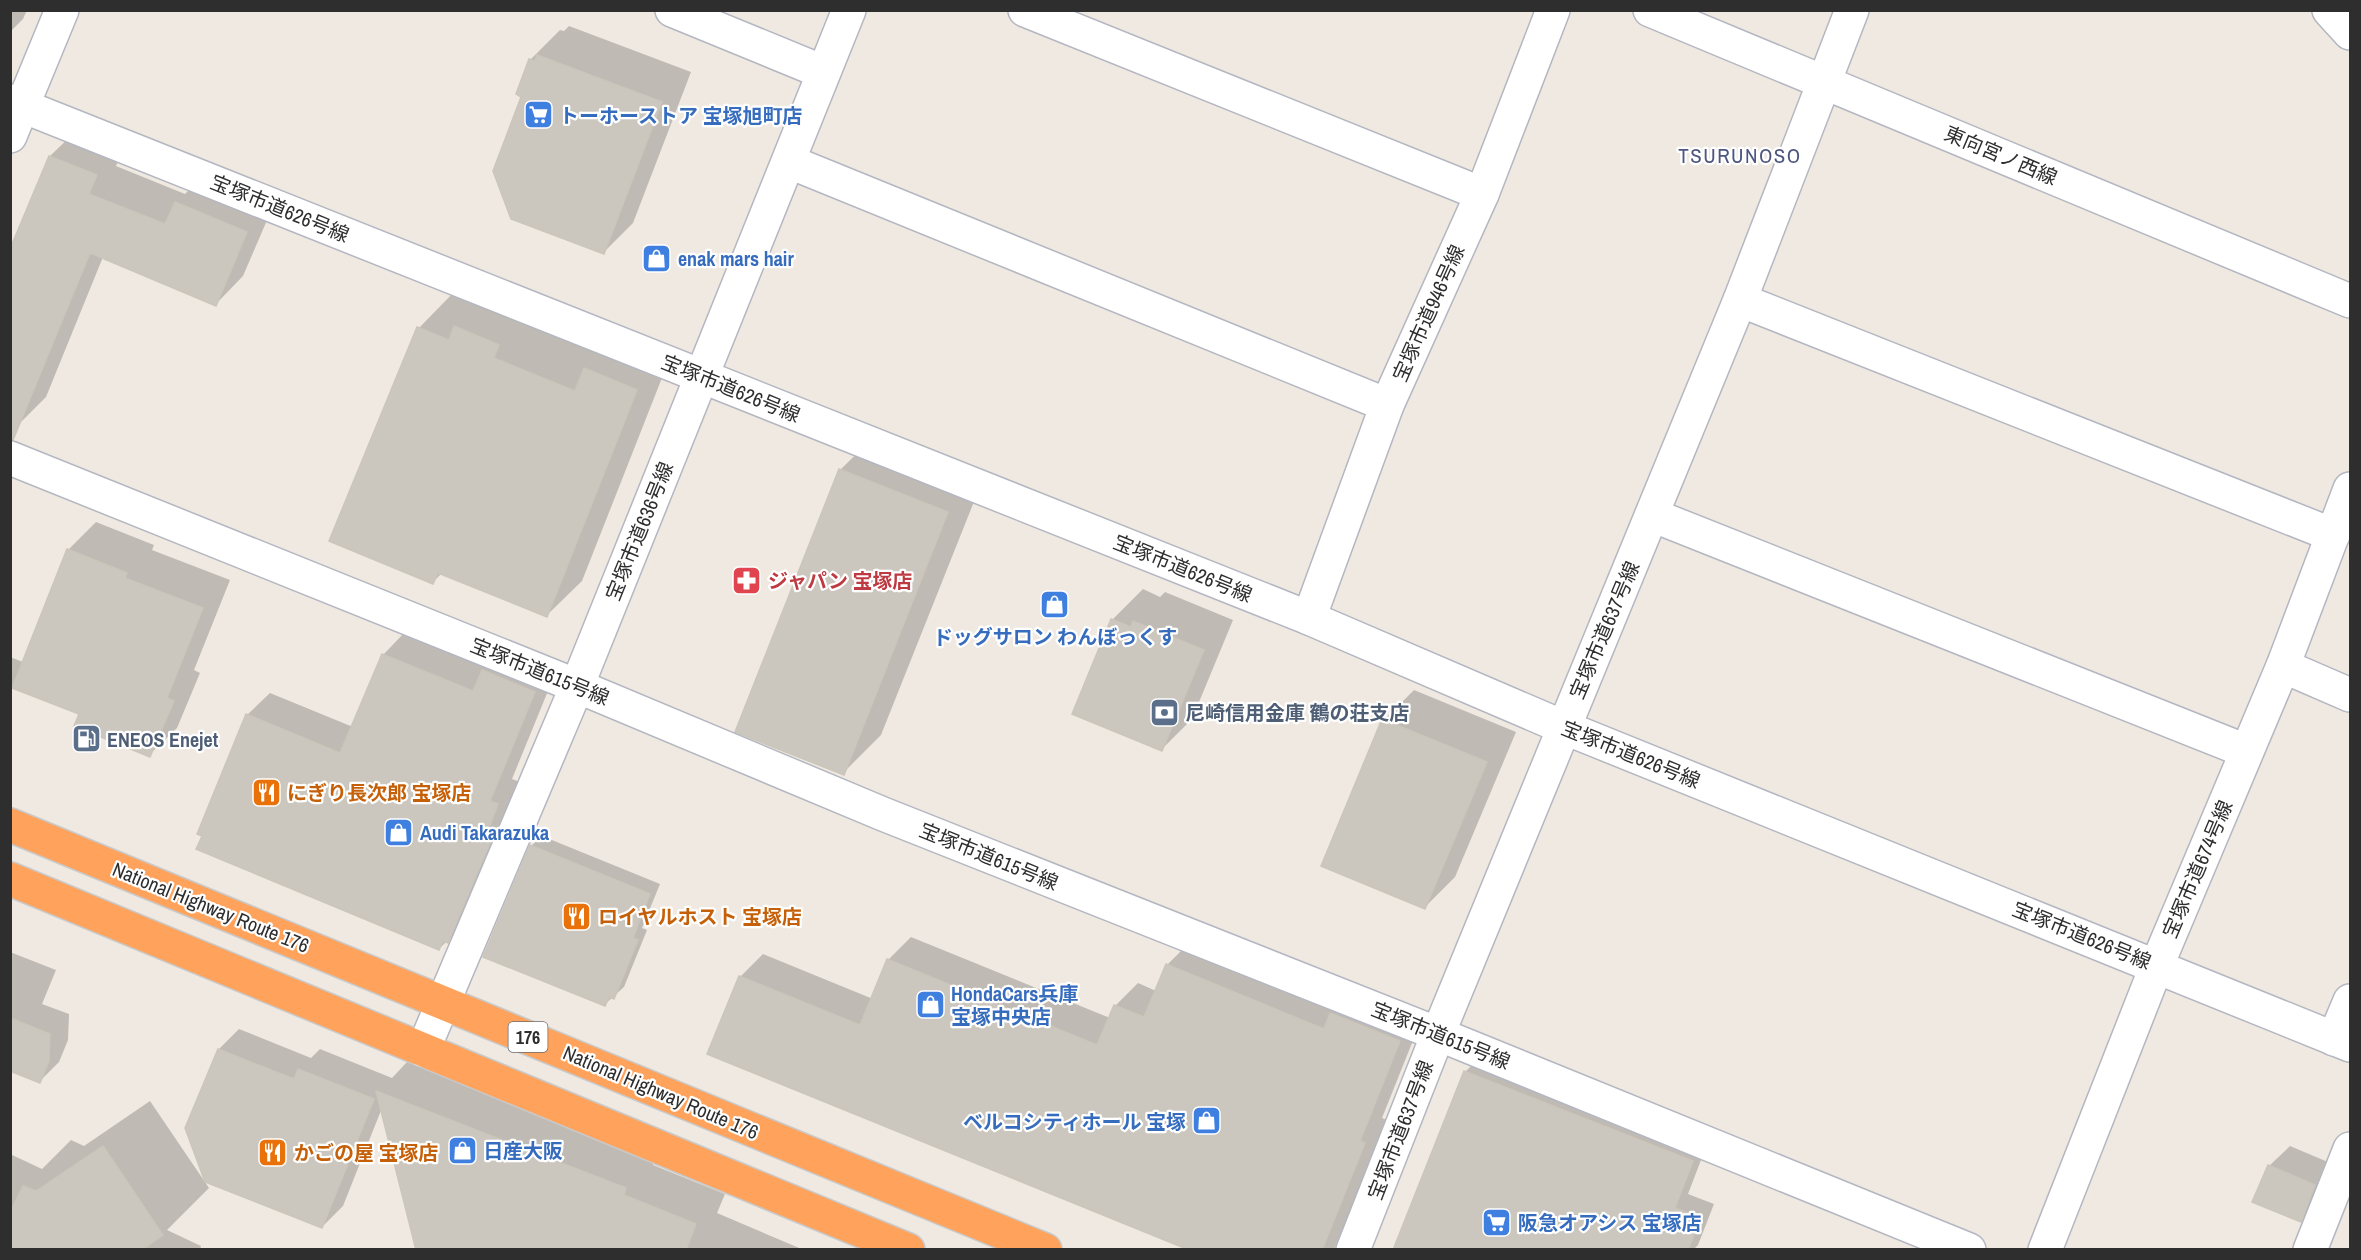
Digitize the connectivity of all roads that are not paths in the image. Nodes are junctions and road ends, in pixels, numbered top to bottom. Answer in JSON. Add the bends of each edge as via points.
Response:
{"nodes":[{"id":1,"x":62,"y":10,"type":"edge"},
{"id":2,"x":672,"y":10,"type":"edge"},
{"id":3,"x":849,"y":10,"type":"edge"},
{"id":4,"x":1025,"y":10,"type":"edge"},
{"id":5,"x":1553,"y":10,"type":"edge"},
{"id":6,"x":1650,"y":10,"type":"edge"},
{"id":7,"x":1852,"y":10,"type":"edge"},
{"id":8,"x":2329,"y":10,"type":"edge"},
{"id":9,"x":2350,"y":33,"type":"edge"},
{"id":10,"x":823,"y":72,"type":"junction"},
{"id":11,"x":1824,"y":81,"type":"junction"},
{"id":12,"x":17,"y":103,"type":"edge"},
{"id":13,"x":10,"y":136,"type":"edge"},
{"id":14,"x":790,"y":162,"type":"junction"},
{"id":15,"x":1482,"y":194,"type":"junction"},
{"id":16,"x":1740,"y":300,"type":"junction"},
{"id":17,"x":2350,"y":301,"type":"edge"},
{"id":18,"x":701,"y":376,"type":"junction"},
{"id":19,"x":1387,"y":405,"type":"junction"},
{"id":20,"x":10,"y":458,"type":"edge"},
{"id":21,"x":2350,"y":489,"type":"edge"},
{"id":22,"x":1652,"y":515,"type":"junction"},
{"id":23,"x":2333,"y":534,"type":"junction"},
{"id":24,"x":1309,"y":618,"type":"junction"},
{"id":25,"x":2283,"y":666,"type":"junction"},
{"id":26,"x":577,"y":686,"type":"junction"},
{"id":27,"x":2350,"y":695,"type":"edge"},
{"id":28,"x":1563,"y":727,"type":"junction"},
{"id":29,"x":2246,"y":751,"type":"junction"},
{"id":30,"x":10,"y":825,"type":"edge"},
{"id":31,"x":10,"y":879,"type":"edge"},
{"id":32,"x":2157,"y":965,"type":"junction"},
{"id":33,"x":2350,"y":1001,"type":"edge"},
{"id":34,"x":443,"y":1002,"type":"junction"},
{"id":35,"x":1438,"y":1034,"type":"junction"},
{"id":36,"x":2342,"y":1042,"type":"edge"},
{"id":37,"x":423,"y":1050,"type":"junction"},
{"id":38,"x":2350,"y":1149,"type":"edge"},
{"id":39,"x":908,"y":1250,"type":"edge"},
{"id":40,"x":1045,"y":1250,"type":"edge"},
{"id":41,"x":1353,"y":1250,"type":"edge"},
{"id":42,"x":1969,"y":1250,"type":"edge"},
{"id":43,"x":2045,"y":1250,"type":"edge"},
{"id":44,"x":2310,"y":1250,"type":"edge"}],
"edges":[{"from":1,"to":12,"type":"street"},
{"from":2,"to":10,"type":"street"},
{"from":3,"to":10,"type":"street","name":"宝塚市道636号線"},
{"from":4,"to":15,"type":"street"},
{"from":5,"to":15,"type":"street","name":"宝塚市道946号線"},
{"from":6,"to":11,"type":"street","name":"東向宮ノ西線"},
{"from":7,"to":11,"type":"street","name":"宝塚市道637号線"},
{"from":8,"to":9,"type":"street"},
{"from":10,"to":14,"type":"street","name":"宝塚市道636号線"},
{"from":11,"to":16,"type":"street","name":"宝塚市道637号線"},
{"from":11,"to":17,"type":"street","name":"東向宮ノ西線"},
{"from":12,"to":13,"type":"street"},
{"from":12,"to":18,"type":"street","name":"宝塚市道626号線"},
{"from":14,"to":18,"type":"street","name":"宝塚市道636号線"},
{"from":14,"to":19,"type":"street"},
{"from":15,"to":19,"type":"street","name":"宝塚市道946号線"},
{"from":16,"to":22,"type":"street","name":"宝塚市道637号線"},
{"from":16,"to":23,"type":"street"},
{"from":18,"to":24,"type":"street","name":"宝塚市道626号線"},
{"from":18,"to":26,"type":"street","name":"宝塚市道636号線"},
{"from":19,"to":24,"type":"street","name":"宝塚市道946号線"},
{"from":20,"to":26,"type":"street","name":"宝塚市道615号線"},
{"from":21,"to":23,"type":"street","name":"宝塚市道674号線"},
{"from":22,"to":28,"type":"street","name":"宝塚市道637号線"},
{"from":22,"to":29,"type":"street"},
{"from":23,"to":25,"type":"street","name":"宝塚市道674号線"},
{"from":24,"to":28,"type":"street","name":"宝塚市道626号線"},
{"from":25,"to":27,"type":"street"},
{"from":25,"to":29,"type":"street","name":"宝塚市道674号線"},
{"from":26,"to":34,"type":"street","name":"宝塚市道636号線"},
{"from":26,"to":35,"type":"street","name":"宝塚市道615号線","via":[[883,814]]},
{"from":28,"to":32,"type":"street","name":"宝塚市道626号線"},
{"from":28,"to":35,"type":"street","name":"宝塚市道637号線"},
{"from":29,"to":32,"type":"street","name":"宝塚市道674号線"},
{"from":30,"to":34,"type":"highway","name":"National Highway Route 176","number":"176"},
{"from":31,"to":37,"type":"highway"},
{"from":32,"to":36,"type":"street","name":"宝塚市道626号線"},
{"from":32,"to":43,"type":"street","name":"宝塚市道674号線"},
{"from":33,"to":36,"type":"street"},
{"from":34,"to":37,"type":"street","name":"宝塚市道636号線"},
{"from":34,"to":40,"type":"highway","name":"National Highway Route 176","number":"176"},
{"from":35,"to":41,"type":"street","name":"宝塚市道637号線"},
{"from":35,"to":42,"type":"street","name":"宝塚市道615号線"},
{"from":37,"to":39,"type":"highway"},
{"from":38,"to":44,"type":"street"}]}
